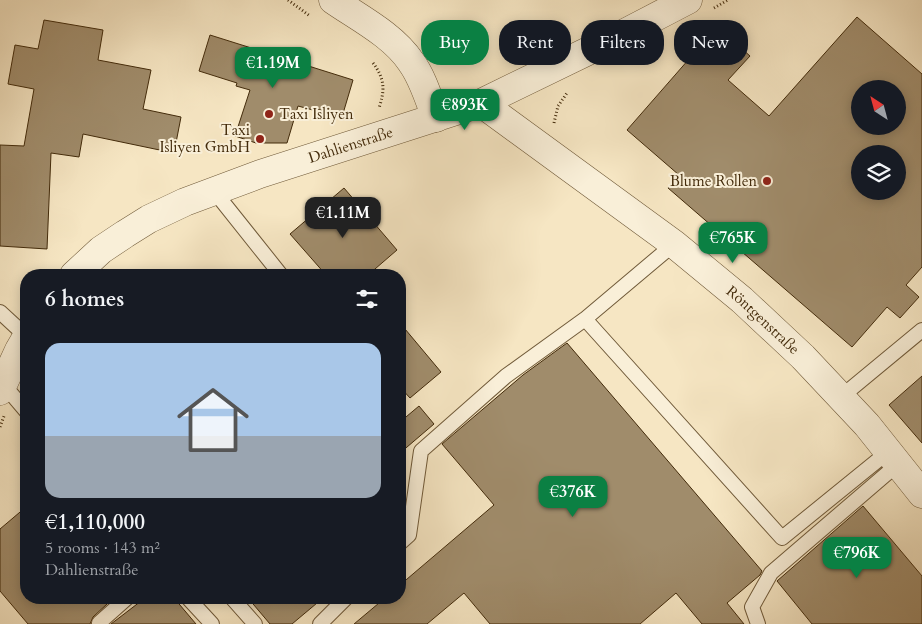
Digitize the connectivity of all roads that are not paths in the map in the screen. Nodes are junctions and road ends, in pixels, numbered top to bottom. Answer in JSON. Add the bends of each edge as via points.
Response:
{"nodes":[{"id":1,"x":333,"y":0,"type":"edge"},
{"id":2,"x":688,"y":0,"type":"edge"},
{"id":3,"x":481,"y":103,"type":"junction"},
{"id":4,"x":436,"y":118,"type":"junction"},
{"id":5,"x":214,"y":191,"type":"junction"},
{"id":6,"x":674,"y":244,"type":"junction"},
{"id":7,"x":80,"y":269,"type":"edge"},
{"id":8,"x":277,"y":269,"type":"edge"},
{"id":9,"x":0,"y":312,"type":"edge"},
{"id":10,"x":585,"y":319,"type":"junction"},
{"id":11,"x":922,"y":330,"type":"edge"},
{"id":12,"x":20,"y":331,"type":"edge"},
{"id":13,"x":20,"y":349,"type":"edge"},
{"id":14,"x":1,"y":387,"type":"edge"},
{"id":15,"x":841,"y":397,"type":"junction"},
{"id":16,"x":20,"y":405,"type":"edge"},
{"id":17,"x":893,"y":458,"type":"junction"},
{"id":18,"x":922,"y":494,"type":"edge"},
{"id":19,"x":406,"y":537,"type":"edge"},
{"id":20,"x":120,"y":604,"type":"edge"},
{"id":21,"x":194,"y":604,"type":"edge"},
{"id":22,"x":237,"y":604,"type":"edge"},
{"id":23,"x":340,"y":604,"type":"edge"},
{"id":24,"x":99,"y":623,"type":"edge"},
{"id":25,"x":212,"y":624,"type":"edge"},
{"id":26,"x":255,"y":624,"type":"edge"},
{"id":27,"x":320,"y":624,"type":"edge"},
{"id":28,"x":758,"y":624,"type":"edge"}],
"edges":[{"from":1,"to":4,"type":"street","via":[[387,38],[410,60]]},
{"from":2,"to":3,"type":"street","name":"Dahlienstraße"},
{"from":3,"to":4,"type":"street","name":"Dahlienstraße"},
{"from":3,"to":6,"type":"street","name":"Röntgenstraße"},
{"from":4,"to":5,"type":"street","name":"Dahlienstraße"},
{"from":5,"to":7,"type":"street","name":"Dahlienstraße","via":[[149,219],[101,250]]},
{"from":5,"to":8,"type":"lane"},
{"from":6,"to":10,"type":"lane"},
{"from":6,"to":15,"type":"street","name":"Röntgenstraße","via":[[742,300]]},
{"from":9,"to":12,"type":"lane"},
{"from":10,"to":17,"type":"lane","via":[[782,538]]},
{"from":10,"to":19,"type":"lane","via":[[506,376],[421,451]]},
{"from":11,"to":15,"type":"lane"},
{"from":13,"to":14,"type":"street"},
{"from":14,"to":16,"type":"lane"},
{"from":15,"to":17,"type":"street","name":"Röntgenstraße"},
{"from":17,"to":18,"type":"street","name":"Röntgenstraße"},
{"from":17,"to":28,"type":"lane","via":[[771,573],[752,607]]},
{"from":20,"to":24,"type":"lane"},
{"from":21,"to":25,"type":"lane"},
{"from":22,"to":26,"type":"lane"},
{"from":23,"to":27,"type":"lane"}]}
